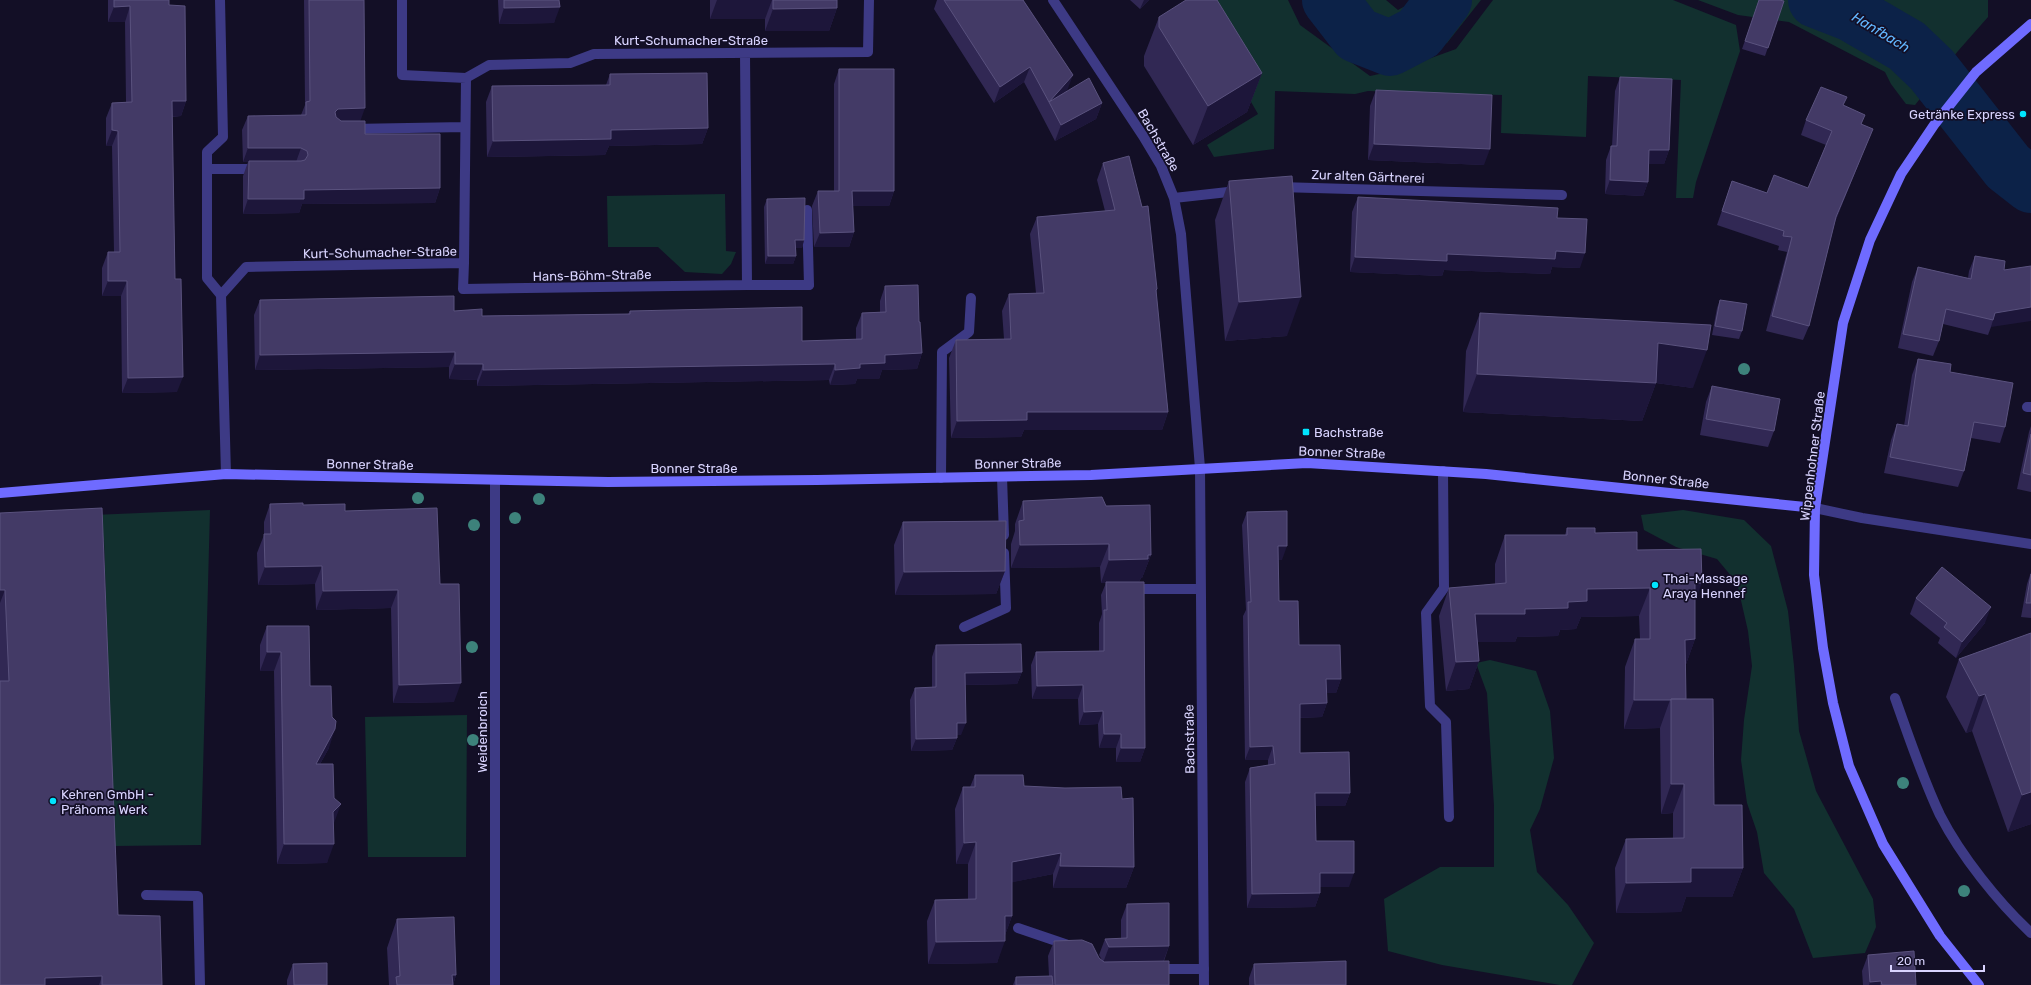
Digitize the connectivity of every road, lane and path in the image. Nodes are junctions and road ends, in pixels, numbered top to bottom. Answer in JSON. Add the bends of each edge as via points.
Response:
{"nodes":[{"id":1,"x":220,"y":0,"type":"edge"},
{"id":2,"x":402,"y":0,"type":"edge"},
{"id":3,"x":869,"y":0,"type":"edge"},
{"id":4,"x":1053,"y":0,"type":"edge"},
{"id":5,"x":2031,"y":24,"type":"edge"},
{"id":6,"x":745,"y":54,"type":"junction"},
{"id":7,"x":466,"y":78,"type":"junction"},
{"id":8,"x":465,"y":127,"type":"junction"},
{"id":9,"x":343,"y":129,"type":"edge"},
{"id":10,"x":207,"y":169,"type":"junction"},
{"id":11,"x":266,"y":169,"type":"edge"},
{"id":12,"x":1272,"y":188,"type":"edge"},
{"id":13,"x":1249,"y":190,"type":"edge"},
{"id":14,"x":1562,"y":195,"type":"dead end"},
{"id":15,"x":1174,"y":198,"type":"junction"},
{"id":16,"x":807,"y":210,"type":"dead end"},
{"id":17,"x":464,"y":263,"type":"junction"},
{"id":18,"x":747,"y":285,"type":"junction"},
{"id":19,"x":221,"y":295,"type":"junction"},
{"id":20,"x":971,"y":298,"type":"dead end"},
{"id":21,"x":1200,"y":468,"type":"junction"},
{"id":22,"x":1443,"y":471,"type":"junction"},
{"id":23,"x":226,"y":474,"type":"junction"},
{"id":24,"x":1002,"y":477,"type":"junction"},
{"id":25,"x":941,"y":478,"type":"junction"},
{"id":26,"x":495,"y":480,"type":"junction"},
{"id":27,"x":0,"y":493,"type":"edge"},
{"id":28,"x":1815,"y":508,"type":"junction"},
{"id":29,"x":2031,"y":544,"type":"edge"},
{"id":30,"x":1118,"y":589,"type":"edge"},
{"id":31,"x":1200,"y":589,"type":"junction"},
{"id":32,"x":964,"y":627,"type":"dead end"},
{"id":33,"x":1895,"y":698,"type":"dead end"},
{"id":34,"x":1449,"y":817,"type":"dead end"},
{"id":35,"x":146,"y":895,"type":"dead end"},
{"id":36,"x":1018,"y":928,"type":"dead end"},
{"id":37,"x":2031,"y":933,"type":"edge"},
{"id":38,"x":1076,"y":948,"type":"edge"},
{"id":39,"x":1204,"y":969,"type":"junction"},
{"id":40,"x":1144,"y":970,"type":"edge"},
{"id":41,"x":200,"y":985,"type":"edge"},
{"id":42,"x":496,"y":985,"type":"edge"},
{"id":43,"x":1204,"y":985,"type":"edge"},
{"id":44,"x":1979,"y":985,"type":"edge"}],
"edges":[{"from":1,"to":10,"type":"street","via":[[223,137],[207,152]]},
{"from":2,"to":7,"type":"street","name":"Kurt-Schumacher-Straße","via":[[402,76]]},
{"from":3,"to":6,"type":"street","name":"Kurt-Schumacher-Straße","via":[[868,52]]},
{"from":4,"to":15,"type":"street","name":"Bachstraße","via":[[1143,136],[1161,166]]},
{"from":5,"to":28,"type":"main road","name":"Wippenhohner Straße","via":[[1976,72],[1934,125],[1901,174],[1870,240],[1843,323]]},
{"from":6,"to":7,"type":"street","name":"Kurt-Schumacher-Straße","via":[[594,54],[570,64],[489,66]]},
{"from":6,"to":18,"type":"street"},
{"from":7,"to":8,"type":"street","name":"Kurt-Schumacher-Straße"},
{"from":8,"to":9,"type":"street"},
{"from":8,"to":17,"type":"street","name":"Kurt-Schumacher-Straße"},
{"from":10,"to":11,"type":"street"},
{"from":10,"to":19,"type":"street","via":[[207,278]]},
{"from":12,"to":14,"type":"street","name":"Zur alten Gärtnerei","via":[[1316,187]]},
{"from":13,"to":15,"type":"street"},
{"from":15,"to":21,"type":"street","name":"Bachstraße","via":[[1185,270]]},
{"from":16,"to":18,"type":"street","name":"Hans-Böhm-Straße","via":[[809,285]]},
{"from":17,"to":18,"type":"street","name":"Hans-Böhm-Straße","via":[[463,289]]},
{"from":17,"to":19,"type":"street","name":"Kurt-Schumacher-Straße","via":[[246,267]]},
{"from":19,"to":23,"type":"street"},
{"from":20,"to":25,"type":"street","via":[[969,332],[942,352]]},
{"from":21,"to":22,"type":"main road","name":"Bonner Straße","via":[[1307,463]]},
{"from":21,"to":24,"type":"main road","name":"Bonner Straße"},
{"from":21,"to":31,"type":"street","name":"Bachstraße"},
{"from":22,"to":28,"type":"main road","name":"Bonner Straße"},
{"from":22,"to":34,"type":"street","via":[[1444,588],[1426,613],[1430,706],[1446,722]]},
{"from":23,"to":26,"type":"main road","name":"Bonner Straße"},
{"from":23,"to":27,"type":"main road","name":"Bonner Straße"},
{"from":24,"to":25,"type":"main road","name":"Bonner Straße"},
{"from":24,"to":32,"type":"street","via":[[1006,608]]},
{"from":25,"to":26,"type":"main road","name":"Bonner Straße","via":[[608,482]]},
{"from":26,"to":42,"type":"street","name":"Weidenbroich"},
{"from":28,"to":29,"type":"street","name":"Bonner Straße","via":[[1862,518]]},
{"from":28,"to":44,"type":"main road","name":"Wippenhohner Straße","via":[[1814,575],[1823,648],[1833,703],[1849,766],[1883,844],[1940,936]]},
{"from":30,"to":31,"type":"street"},
{"from":31,"to":39,"type":"street","name":"Bachstraße"},
{"from":33,"to":37,"type":"street","via":[[1941,815],[1959,846],[1996,895]]},
{"from":35,"to":41,"type":"street","via":[[198,896]]},
{"from":36,"to":38,"type":"street"},
{"from":39,"to":40,"type":"street"},
{"from":39,"to":43,"type":"street","name":"Bachstraße"}]}
